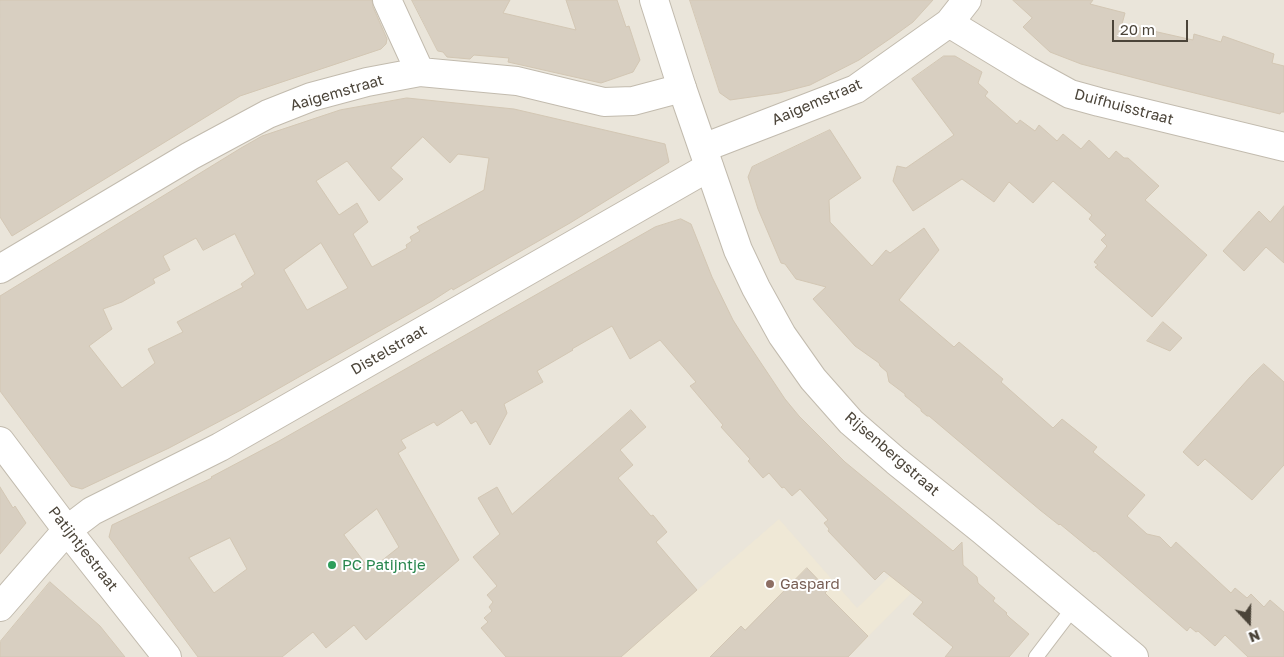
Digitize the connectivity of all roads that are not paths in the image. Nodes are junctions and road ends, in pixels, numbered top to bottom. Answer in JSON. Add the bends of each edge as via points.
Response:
{"nodes":[{"id":1,"x":387,"y":0,"type":"edge"},
{"id":2,"x":654,"y":0,"type":"edge"},
{"id":3,"x":967,"y":0,"type":"edge"},
{"id":4,"x":949,"y":23,"type":"junction"},
{"id":5,"x":420,"y":72,"type":"junction"},
{"id":6,"x":682,"y":88,"type":"junction"},
{"id":7,"x":1284,"y":147,"type":"edge"},
{"id":8,"x":706,"y":158,"type":"junction"},
{"id":9,"x":0,"y":270,"type":"edge"},
{"id":10,"x":0,"y":441,"type":"edge"},
{"id":11,"x":67,"y":530,"type":"junction"},
{"id":12,"x":0,"y":607,"type":"edge"},
{"id":13,"x":1074,"y":607,"type":"junction"},
{"id":14,"x":167,"y":657,"type":"edge"},
{"id":15,"x":1036,"y":657,"type":"edge"},
{"id":16,"x":1134,"y":657,"type":"edge"}],
"edges":[{"from":1,"to":5,"type":"street"},
{"from":2,"to":6,"type":"street","name":"Rijsenbergstraat"},
{"from":3,"to":4,"type":"street","name":"Aaigemstraat"},
{"from":4,"to":7,"type":"street","name":"Duifhuisstraat","via":[[1070,94]]},
{"from":4,"to":8,"type":"street","name":"Aaigemstraat","via":[[856,89]]},
{"from":5,"to":6,"type":"street","name":"Aaigemstraat","via":[[516,81],[604,102],[633,101]]},
{"from":5,"to":9,"type":"street","name":"Aaigemstraat","via":[[311,96],[268,114],[190,156]]},
{"from":6,"to":8,"type":"street","name":"Rijsenbergstraat"},
{"from":8,"to":11,"type":"street","name":"Distelstraat","via":[[220,446],[92,511]]},
{"from":8,"to":13,"type":"street","name":"Rijsenbergstraat","via":[[749,273],[782,334],[814,379],[851,422]]},
{"from":10,"to":11,"type":"street","name":"Patijntjestraat"},
{"from":11,"to":12,"type":"street","name":"Distelstraat"},
{"from":11,"to":14,"type":"street","name":"Patijntjestraat"},
{"from":13,"to":15,"type":"lane"},
{"from":13,"to":16,"type":"street","name":"Rijsenbergstraat"}]}
